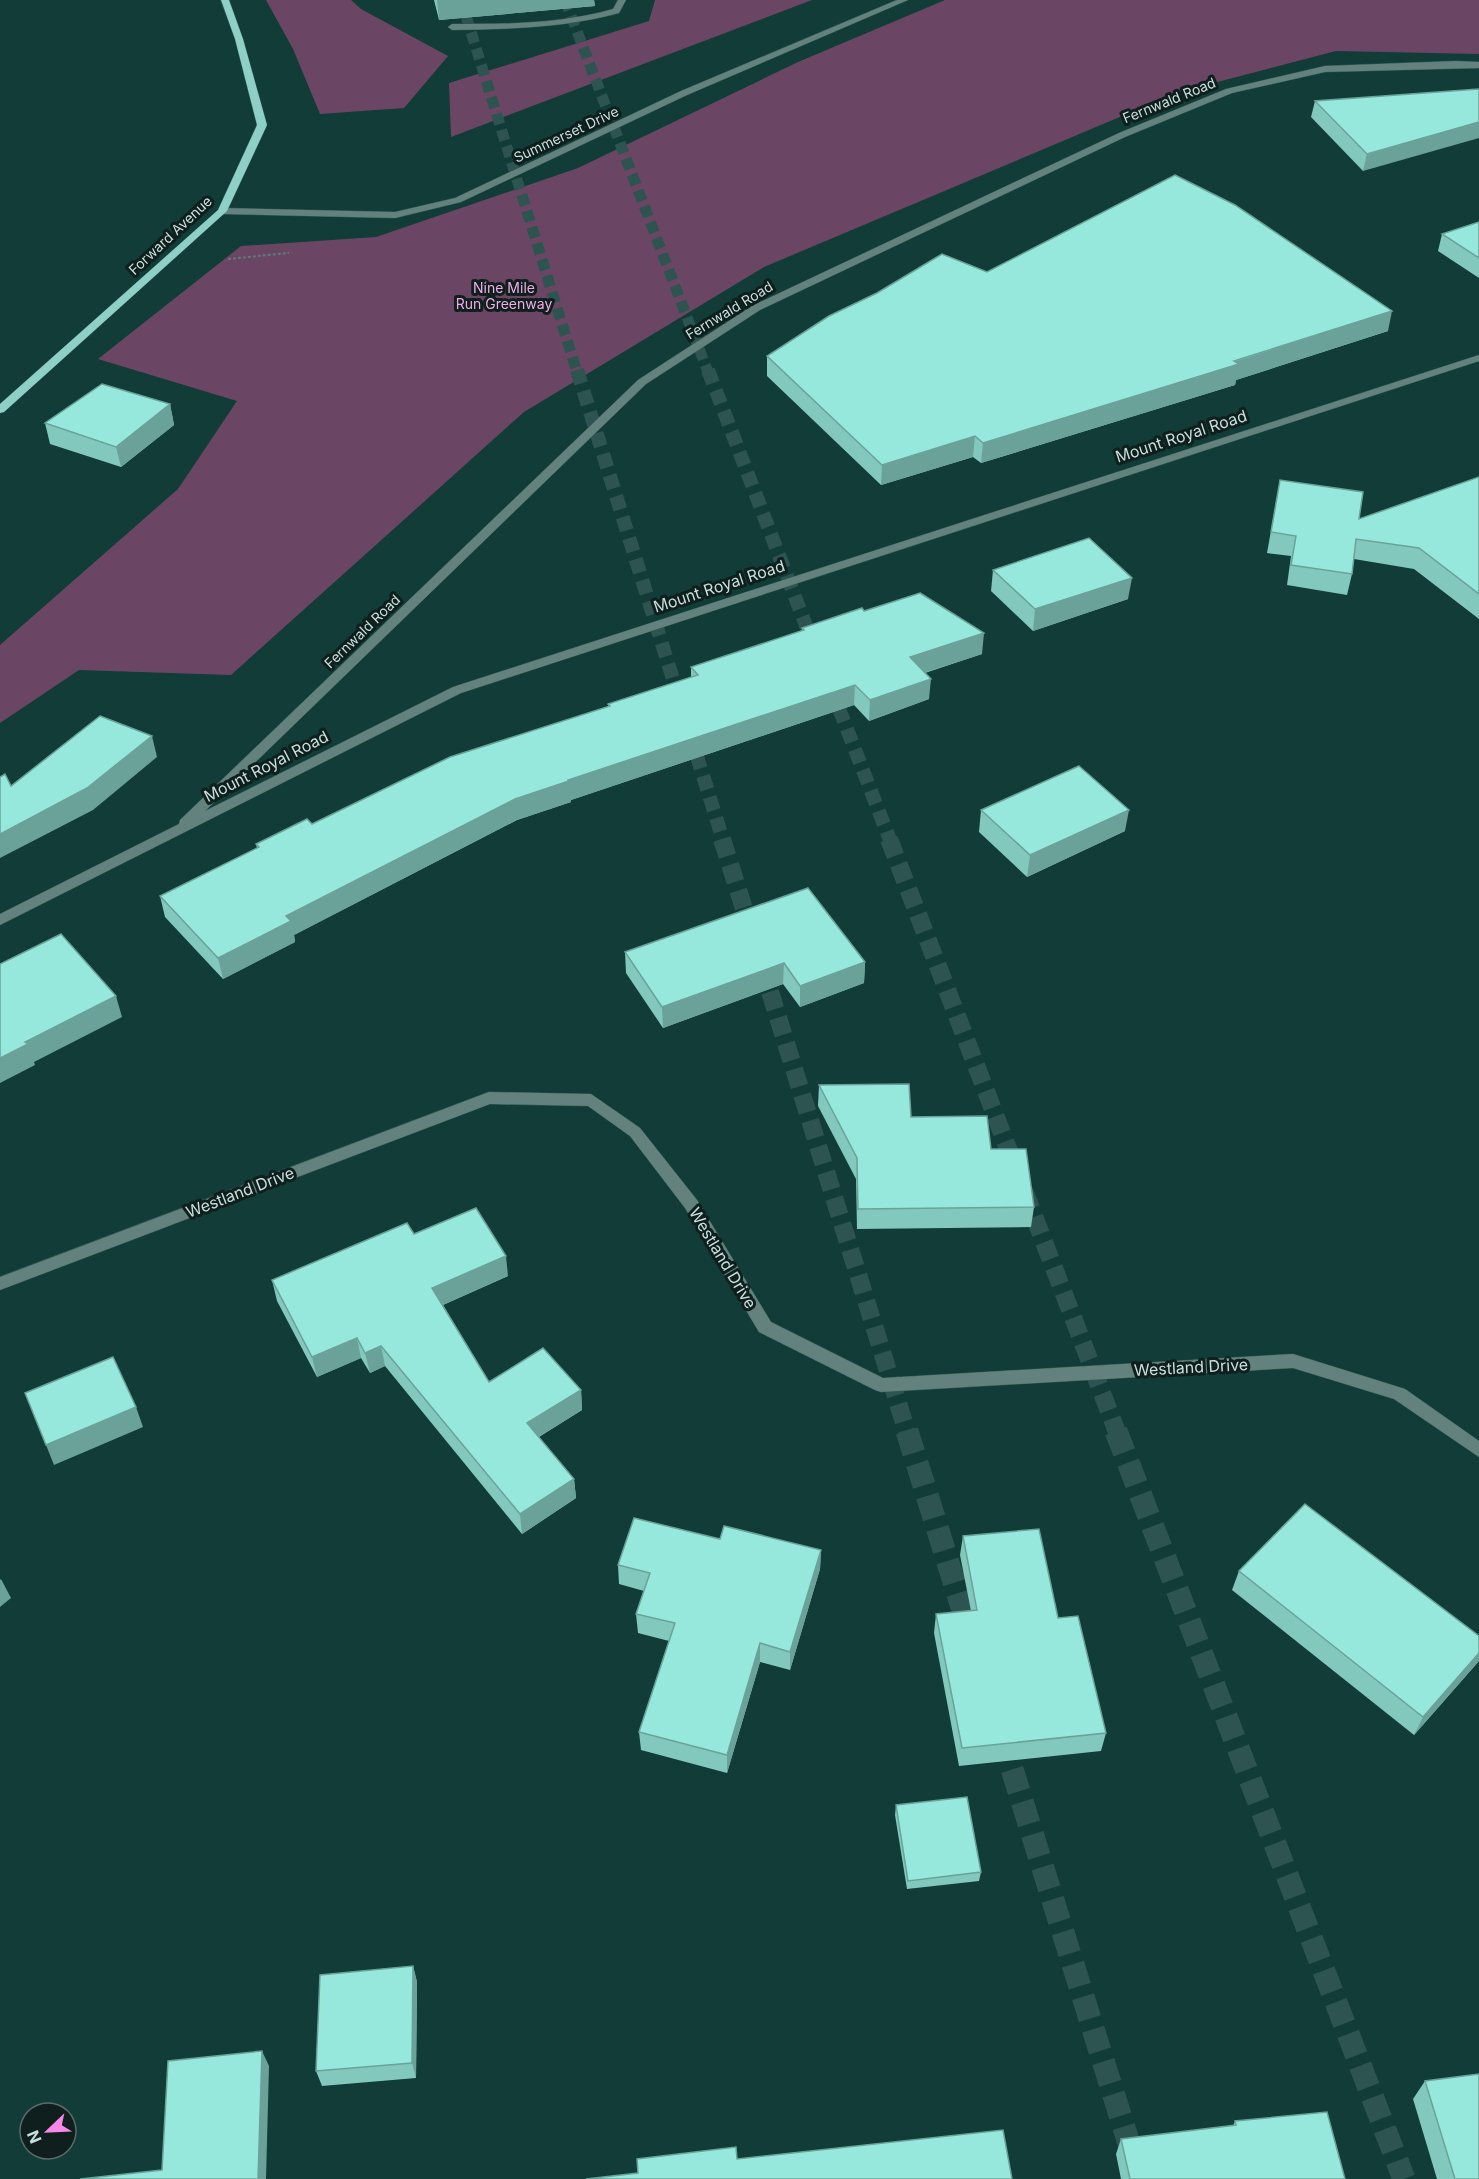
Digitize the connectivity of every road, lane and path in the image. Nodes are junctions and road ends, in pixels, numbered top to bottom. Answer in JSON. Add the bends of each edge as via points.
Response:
{"nodes":[{"id":1,"x":225,"y":0,"type":"edge"},
{"id":2,"x":622,"y":0,"type":"edge"},
{"id":3,"x":904,"y":0,"type":"edge"},
{"id":4,"x":452,"y":27,"type":"dead end"},
{"id":5,"x":1479,"y":65,"type":"edge"},
{"id":6,"x":222,"y":211,"type":"junction"},
{"id":7,"x":1479,"y":358,"type":"edge"},
{"id":8,"x":0,"y":410,"type":"edge"},
{"id":9,"x":174,"y":833,"type":"junction"},
{"id":10,"x":0,"y":920,"type":"edge"},
{"id":11,"x":0,"y":1284,"type":"edge"},
{"id":12,"x":1479,"y":1450,"type":"edge"}],
"edges":[{"from":1,"to":6,"type":"main road","name":"Forward Avenue","via":[[262,125]]},
{"from":2,"to":4,"type":"street","via":[[616,11],[596,18],[551,25]]},
{"from":3,"to":6,"type":"street","name":"Summerset Drive","via":[[684,93],[458,200],[395,215]]},
{"from":5,"to":9,"type":"street","name":"Fernwald Road","via":[[1325,69],[1229,91],[1122,135],[756,308],[642,382]]},
{"from":6,"to":8,"type":"main road","name":"Forward Avenue"},
{"from":7,"to":9,"type":"street","name":"Mount Royal Road","via":[[457,690]]},
{"from":9,"to":10,"type":"street","name":"Mount Royal Road"},
{"from":11,"to":12,"type":"street","name":"Westland Drive","via":[[489,1098],[591,1100],[635,1132],[684,1195],[765,1327],[881,1385],[1293,1361],[1399,1394]]}]}
